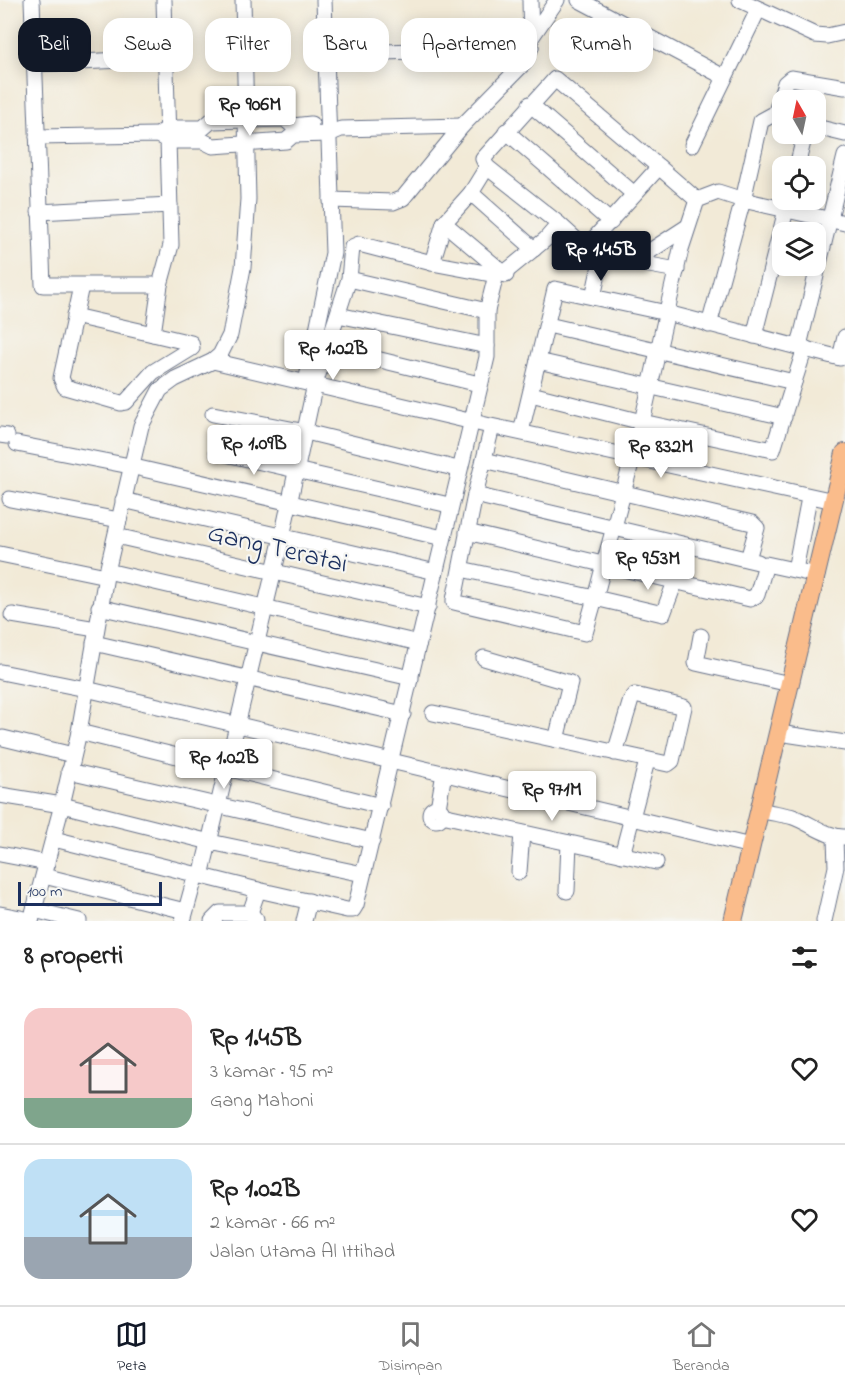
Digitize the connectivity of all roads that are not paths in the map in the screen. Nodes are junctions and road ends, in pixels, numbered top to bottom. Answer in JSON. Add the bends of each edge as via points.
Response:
{"nodes":[{"id":1,"x":32,"y":0,"type":"edge"},
{"id":2,"x":164,"y":0,"type":"edge"},
{"id":3,"x":243,"y":0,"type":"edge"},
{"id":4,"x":324,"y":0,"type":"edge"},
{"id":5,"x":530,"y":0,"type":"edge"},
{"id":6,"x":557,"y":0,"type":"edge"},
{"id":7,"x":579,"y":0,"type":"edge"},
{"id":8,"x":740,"y":0,"type":"edge"},
{"id":9,"x":758,"y":10,"type":"junction"},
{"id":10,"x":33,"y":18,"type":"edge"},
{"id":11,"x":165,"y":18,"type":"edge"},
{"id":12,"x":325,"y":18,"type":"edge"},
{"id":13,"x":530,"y":18,"type":"edge"},
{"id":14,"x":537,"y":32,"type":"edge"},
{"id":15,"x":845,"y":32,"type":"edge"},
{"id":16,"x":35,"y":72,"type":"edge"},
{"id":17,"x":167,"y":72,"type":"edge"},
{"id":18,"x":328,"y":72,"type":"edge"},
{"id":19,"x":515,"y":72,"type":"edge"},
{"id":20,"x":724,"y":76,"type":"junction"},
{"id":21,"x":845,"y":87,"type":"edge"},
{"id":22,"x":783,"y":90,"type":"edge"},
{"id":23,"x":530,"y":104,"type":"junction"},
{"id":24,"x":772,"y":118,"type":"edge"},
{"id":25,"x":247,"y":120,"type":"junction"},
{"id":26,"x":462,"y":126,"type":"junction"},
{"id":27,"x":333,"y":129,"type":"junction"},
{"id":28,"x":826,"y":129,"type":"edge"},
{"id":29,"x":293,"y":130,"type":"junction"},
{"id":30,"x":506,"y":131,"type":"junction"},
{"id":31,"x":203,"y":134,"type":"junction"},
{"id":32,"x":845,"y":134,"type":"edge"},
{"id":33,"x":165,"y":135,"type":"junction"},
{"id":34,"x":37,"y":137,"type":"junction"},
{"id":35,"x":247,"y":144,"type":"junction"},
{"id":36,"x":692,"y":145,"type":"dead end"},
{"id":37,"x":845,"y":156,"type":"edge"},
{"id":38,"x":487,"y":167,"type":"junction"},
{"id":39,"x":659,"y":167,"type":"junction"},
{"id":40,"x":471,"y":193,"type":"junction"},
{"id":41,"x":634,"y":194,"type":"junction"},
{"id":42,"x":691,"y":195,"type":"junction"},
{"id":43,"x":332,"y":200,"type":"junction"},
{"id":44,"x":743,"y":200,"type":"junction"},
{"id":45,"x":772,"y":203,"type":"edge"},
{"id":46,"x":170,"y":205,"type":"junction"},
{"id":47,"x":786,"y":210,"type":"edge"},
{"id":48,"x":804,"y":210,"type":"edge"},
{"id":49,"x":39,"y":212,"type":"junction"},
{"id":50,"x":830,"y":219,"type":"junction"},
{"id":51,"x":610,"y":222,"type":"junction"},
{"id":52,"x":444,"y":223,"type":"junction"},
{"id":53,"x":845,"y":223,"type":"edge"},
{"id":54,"x":560,"y":224,"type":"junction"},
{"id":55,"x":687,"y":227,"type":"junction"},
{"id":56,"x":534,"y":249,"type":"junction"},
{"id":57,"x":633,"y":262,"type":"junction"},
{"id":58,"x":432,"y":263,"type":"junction"},
{"id":59,"x":677,"y":270,"type":"junction"},
{"id":60,"x":502,"y":275,"type":"junction"},
{"id":61,"x":349,"y":279,"type":"junction"},
{"id":62,"x":160,"y":285,"type":"junction"},
{"id":63,"x":81,"y":286,"type":"junction"},
{"id":64,"x":593,"y":297,"type":"junction"},
{"id":65,"x":488,"y":311,"type":"junction"},
{"id":66,"x":667,"y":313,"type":"junction"},
{"id":67,"x":338,"y":315,"type":"junction"},
{"id":68,"x":75,"y":316,"type":"junction"},
{"id":69,"x":548,"y":325,"type":"junction"},
{"id":70,"x":709,"y":325,"type":"junction"},
{"id":71,"x":153,"y":334,"type":"junction"},
{"id":72,"x":754,"y":336,"type":"junction"},
{"id":73,"x":845,"y":337,"type":"edge"},
{"id":74,"x":488,"y":346,"type":"junction"},
{"id":75,"x":327,"y":347,"type":"junction"},
{"id":76,"x":802,"y":347,"type":"junction"},
{"id":77,"x":657,"y":352,"type":"junction"},
{"id":78,"x":842,"y":359,"type":"edge"},
{"id":79,"x":213,"y":361,"type":"junction"},
{"id":80,"x":538,"y":362,"type":"junction"},
{"id":81,"x":794,"y":382,"type":"junction"},
{"id":82,"x":311,"y":383,"type":"junction"},
{"id":83,"x":479,"y":384,"type":"junction"},
{"id":84,"x":650,"y":387,"type":"junction"},
{"id":85,"x":531,"y":394,"type":"junction"},
{"id":86,"x":213,"y":414,"type":"dead end"},
{"id":87,"x":784,"y":417,"type":"junction"},
{"id":88,"x":642,"y":422,"type":"junction"},
{"id":89,"x":480,"y":424,"type":"junction"},
{"id":90,"x":306,"y":432,"type":"junction"},
{"id":91,"x":521,"y":432,"type":"junction"},
{"id":92,"x":8,"y":438,"type":"edge"},
{"id":93,"x":217,"y":452,"type":"dead end"},
{"id":94,"x":845,"y":453,"type":"edge"},
{"id":95,"x":633,"y":456,"type":"junction"},
{"id":96,"x":484,"y":460,"type":"junction"},
{"id":97,"x":130,"y":466,"type":"junction"},
{"id":98,"x":297,"y":469,"type":"junction"},
{"id":99,"x":458,"y":469,"type":"junction"},
{"id":100,"x":624,"y":493,"type":"junction"},
{"id":101,"x":475,"y":495,"type":"junction"},
{"id":102,"x":10,"y":498,"type":"dead end"},
{"id":103,"x":809,"y":498,"type":"junction"},
{"id":104,"x":123,"y":500,"type":"junction"},
{"id":105,"x":834,"y":501,"type":"junction"},
{"id":106,"x":290,"y":504,"type":"junction"},
{"id":107,"x":449,"y":505,"type":"junction"},
{"id":108,"x":119,"y":520,"type":"junction"},
{"id":109,"x":804,"y":526,"type":"junction"},
{"id":110,"x":615,"y":528,"type":"junction"},
{"id":111,"x":827,"y":531,"type":"junction"},
{"id":112,"x":467,"y":532,"type":"junction"},
{"id":113,"x":116,"y":536,"type":"junction"},
{"id":114,"x":282,"y":537,"type":"junction"},
{"id":115,"x":443,"y":538,"type":"junction"},
{"id":116,"x":0,"y":554,"type":"edge"},
{"id":117,"x":798,"y":554,"type":"junction"},
{"id":118,"x":748,"y":559,"type":"junction"},
{"id":119,"x":604,"y":563,"type":"junction"},
{"id":120,"x":766,"y":564,"type":"junction"},
{"id":121,"x":819,"y":567,"type":"junction"},
{"id":122,"x":461,"y":568,"type":"junction"},
{"id":123,"x":795,"y":570,"type":"junction"},
{"id":124,"x":436,"y":572,"type":"junction"},
{"id":125,"x":274,"y":573,"type":"junction"},
{"id":126,"x":106,"y":574,"type":"junction"},
{"id":127,"x":675,"y":582,"type":"junction"},
{"id":128,"x":595,"y":598,"type":"junction"},
{"id":129,"x":99,"y":607,"type":"junction"},
{"id":130,"x":428,"y":607,"type":"junction"},
{"id":131,"x":265,"y":610,"type":"junction"},
{"id":132,"x":12,"y":615,"type":"dead end"},
{"id":133,"x":95,"y":636,"type":"junction"},
{"id":134,"x":701,"y":636,"type":"dead end"},
{"id":135,"x":419,"y":643,"type":"junction"},
{"id":136,"x":257,"y":644,"type":"junction"},
{"id":137,"x":484,"y":658,"type":"dead end"},
{"id":138,"x":1,"y":672,"type":"edge"},
{"id":139,"x":249,"y":678,"type":"junction"},
{"id":140,"x":411,"y":678,"type":"junction"},
{"id":141,"x":790,"y":684,"type":"junction"},
{"id":142,"x":86,"y":689,"type":"junction"},
{"id":143,"x":433,"y":713,"type":"dead end"},
{"id":144,"x":403,"y":714,"type":"junction"},
{"id":145,"x":238,"y":724,"type":"junction"},
{"id":146,"x":78,"y":732,"type":"junction"},
{"id":147,"x":779,"y":733,"type":"junction"},
{"id":148,"x":3,"y":738,"type":"dead end"},
{"id":149,"x":556,"y":740,"type":"junction"},
{"id":150,"x":845,"y":742,"type":"edge"},
{"id":151,"x":615,"y":753,"type":"junction"},
{"id":152,"x":73,"y":754,"type":"junction"},
{"id":153,"x":646,"y":760,"type":"junction"},
{"id":154,"x":403,"y":762,"type":"junction"},
{"id":155,"x":227,"y":770,"type":"junction"},
{"id":156,"x":69,"y":771,"type":"junction"},
{"id":157,"x":444,"y":772,"type":"junction"},
{"id":158,"x":0,"y":795,"type":"edge"},
{"id":159,"x":62,"y":805,"type":"junction"},
{"id":160,"x":219,"y":806,"type":"junction"},
{"id":161,"x":381,"y":806,"type":"junction"},
{"id":162,"x":760,"y":810,"type":"junction"},
{"id":163,"x":632,"y":817,"type":"junction"},
{"id":164,"x":522,"y":833,"type":"junction"},
{"id":165,"x":840,"y":837,"type":"edge"},
{"id":166,"x":54,"y":839,"type":"junction"},
{"id":167,"x":372,"y":841,"type":"junction"},
{"id":168,"x":210,"y":843,"type":"junction"},
{"id":169,"x":569,"y":843,"type":"junction"},
{"id":170,"x":751,"y":846,"type":"junction"},
{"id":171,"x":0,"y":854,"type":"edge"},
{"id":172,"x":622,"y":855,"type":"junction"},
{"id":173,"x":656,"y":862,"type":"dead end"},
{"id":174,"x":45,"y":870,"type":"junction"},
{"id":175,"x":519,"y":872,"type":"dead end"},
{"id":176,"x":363,"y":874,"type":"junction"},
{"id":177,"x":198,"y":875,"type":"junction"},
{"id":178,"x":258,"y":890,"type":"junction"},
{"id":179,"x":567,"y":891,"type":"dead end"},
{"id":180,"x":838,"y":891,"type":"edge"},
{"id":181,"x":309,"y":901,"type":"junction"},
{"id":182,"x":0,"y":914,"type":"edge"},
{"id":183,"x":184,"y":916,"type":"edge"},
{"id":184,"x":32,"y":917,"type":"edge"},
{"id":185,"x":253,"y":917,"type":"edge"},
{"id":186,"x":79,"y":921,"type":"edge"},
{"id":187,"x":212,"y":921,"type":"edge"},
{"id":188,"x":304,"y":921,"type":"edge"},
{"id":189,"x":733,"y":921,"type":"edge"},
{"id":190,"x":824,"y":921,"type":"edge"}],
"edges":[{"from":1,"to":10,"type":"street"},
{"from":2,"to":11,"type":"street"},
{"from":3,"to":25,"type":"street"},
{"from":4,"to":12,"type":"street"},
{"from":5,"to":13,"type":"street"},
{"from":6,"to":14,"type":"street"},
{"from":7,"to":20,"type":"street"},
{"from":8,"to":9,"type":"street"},
{"from":9,"to":15,"type":"street","via":[[815,35]]},
{"from":9,"to":20,"type":"street"},
{"from":16,"to":34,"type":"street"},
{"from":17,"to":33,"type":"street"},
{"from":18,"to":27,"type":"street"},
{"from":19,"to":26,"type":"street"},
{"from":20,"to":36,"type":"street"},
{"from":21,"to":22,"type":"street","via":[[790,78]]},
{"from":23,"to":30,"type":"street"},
{"from":23,"to":39,"type":"street","via":[[557,79]]},
{"from":23,"to":41,"type":"street"},
{"from":24,"to":44,"type":"street","via":[[761,121]]},
{"from":25,"to":29,"type":"street","via":[[285,118]]},
{"from":25,"to":31,"type":"street","via":[[211,121]]},
{"from":25,"to":35,"type":"street"},
{"from":26,"to":27,"type":"street"},
{"from":26,"to":43,"type":"street","via":[[403,198],[393,202]]},
{"from":27,"to":29,"type":"street"},
{"from":27,"to":43,"type":"street"},
{"from":28,"to":32,"type":"street"},
{"from":29,"to":35,"type":"street","via":[[285,141]]},
{"from":30,"to":38,"type":"street","via":[[484,157]]},
{"from":30,"to":51,"type":"street"},
{"from":31,"to":33,"type":"street"},
{"from":31,"to":35,"type":"street","via":[[213,146]]},
{"from":33,"to":34,"type":"street"},
{"from":33,"to":46,"type":"street"},
{"from":34,"to":49,"type":"street"},
{"from":35,"to":79,"type":"street","via":[[243,268],[231,335]]},
{"from":37,"to":50,"type":"street"},
{"from":38,"to":40,"type":"street"},
{"from":38,"to":54,"type":"street"},
{"from":39,"to":41,"type":"street"},
{"from":39,"to":42,"type":"street"},
{"from":40,"to":52,"type":"street"},
{"from":40,"to":56,"type":"street"},
{"from":41,"to":51,"type":"street"},
{"from":42,"to":44,"type":"street","via":[[718,192]]},
{"from":42,"to":55,"type":"street"},
{"from":43,"to":82,"type":"street","via":[[333,253]]},
{"from":44,"to":45,"type":"street"},
{"from":44,"to":70,"type":"street"},
{"from":46,"to":49,"type":"street"},
{"from":46,"to":62,"type":"street","via":[[169,259]]},
{"from":47,"to":72,"type":"street"},
{"from":48,"to":50,"type":"street"},
{"from":49,"to":63,"type":"street","via":[[43,285]]},
{"from":50,"to":53,"type":"street"},
{"from":50,"to":76,"type":"street"},
{"from":51,"to":54,"type":"street","via":[[586,246]]},
{"from":52,"to":58,"type":"street"},
{"from":52,"to":60,"type":"street"},
{"from":54,"to":56,"type":"street"},
{"from":55,"to":57,"type":"street"},
{"from":55,"to":59,"type":"street"},
{"from":56,"to":60,"type":"street"},
{"from":57,"to":59,"type":"street"},
{"from":57,"to":64,"type":"street","via":[[602,256]]},
{"from":58,"to":60,"type":"street"},
{"from":58,"to":61,"type":"street","via":[[356,244],[351,249]]},
{"from":59,"to":66,"type":"street"},
{"from":60,"to":65,"type":"street"},
{"from":61,"to":65,"type":"street"},
{"from":61,"to":67,"type":"street"},
{"from":62,"to":63,"type":"street"},
{"from":62,"to":71,"type":"street"},
{"from":63,"to":68,"type":"street"},
{"from":64,"to":66,"type":"street"},
{"from":64,"to":69,"type":"street","via":[[555,290]]},
{"from":65,"to":74,"type":"street"},
{"from":66,"to":70,"type":"street"},
{"from":66,"to":77,"type":"street"},
{"from":67,"to":74,"type":"street"},
{"from":67,"to":75,"type":"street"},
{"from":68,"to":71,"type":"street"},
{"from":68,"to":71,"type":"street","via":[[61,378],[63,385],[121,403],[131,399],[153,372],[192,348],[190,343]]},
{"from":69,"to":77,"type":"street"},
{"from":69,"to":80,"type":"street"},
{"from":70,"to":72,"type":"street"},
{"from":72,"to":76,"type":"street"},
{"from":73,"to":78,"type":"street"},
{"from":74,"to":83,"type":"street"},
{"from":75,"to":82,"type":"street"},
{"from":75,"to":83,"type":"street"},
{"from":76,"to":78,"type":"street"},
{"from":76,"to":81,"type":"street"},
{"from":77,"to":81,"type":"street"},
{"from":77,"to":84,"type":"street"},
{"from":79,"to":82,"type":"street"},
{"from":79,"to":97,"type":"street","via":[[160,390],[141,426]]},
{"from":80,"to":84,"type":"street"},
{"from":80,"to":85,"type":"street"},
{"from":81,"to":87,"type":"street"},
{"from":82,"to":89,"type":"street"},
{"from":82,"to":90,"type":"street"},
{"from":83,"to":89,"type":"street"},
{"from":84,"to":87,"type":"street"},
{"from":84,"to":88,"type":"street"},
{"from":85,"to":88,"type":"street"},
{"from":85,"to":91,"type":"street"},
{"from":86,"to":90,"type":"street"},
{"from":87,"to":88,"type":"street","via":[[773,450]]},
{"from":88,"to":95,"type":"street"},
{"from":89,"to":91,"type":"street"},
{"from":89,"to":96,"type":"street"},
{"from":89,"to":99,"type":"street"},
{"from":90,"to":98,"type":"street"},
{"from":90,"to":99,"type":"street"},
{"from":91,"to":95,"type":"street"},
{"from":92,"to":97,"type":"street"},
{"from":93,"to":98,"type":"street"},
{"from":94,"to":105,"type":"main road"},
{"from":95,"to":100,"type":"street"},
{"from":95,"to":103,"type":"street"},
{"from":96,"to":100,"type":"street"},
{"from":96,"to":101,"type":"street"},
{"from":97,"to":104,"type":"street"},
{"from":97,"to":106,"type":"street"},
{"from":98,"to":106,"type":"street"},
{"from":98,"to":107,"type":"street"},
{"from":99,"to":107,"type":"street"},
{"from":100,"to":110,"type":"street"},
{"from":100,"to":118,"type":"street","via":[[754,524]]},
{"from":101,"to":110,"type":"street"},
{"from":101,"to":112,"type":"street"},
{"from":102,"to":108,"type":"street"},
{"from":103,"to":105,"type":"street"},
{"from":103,"to":109,"type":"street"},
{"from":104,"to":108,"type":"street"},
{"from":104,"to":114,"type":"street"},
{"from":105,"to":111,"type":"main road"},
{"from":106,"to":114,"type":"street"},
{"from":106,"to":115,"type":"street"},
{"from":107,"to":115,"type":"street"},
{"from":108,"to":113,"type":"street"},
{"from":109,"to":111,"type":"street"},
{"from":109,"to":117,"type":"street"},
{"from":110,"to":118,"type":"street"},
{"from":110,"to":119,"type":"street"},
{"from":111,"to":121,"type":"main road"},
{"from":112,"to":119,"type":"street"},
{"from":112,"to":122,"type":"street"},
{"from":113,"to":125,"type":"street","name":"Gang Teratai"},
{"from":113,"to":126,"type":"street"},
{"from":114,"to":124,"type":"street"},
{"from":114,"to":125,"type":"street"},
{"from":115,"to":124,"type":"street"},
{"from":116,"to":126,"type":"street"},
{"from":117,"to":121,"type":"street"},
{"from":117,"to":123,"type":"street"},
{"from":118,"to":120,"type":"street"},
{"from":119,"to":127,"type":"street"},
{"from":119,"to":128,"type":"street"},
{"from":120,"to":123,"type":"street"},
{"from":120,"to":127,"type":"street","via":[[753,599]]},
{"from":121,"to":123,"type":"street"},
{"from":121,"to":141,"type":"main road"},
{"from":122,"to":128,"type":"street"},
{"from":122,"to":128,"type":"street","via":[[456,603],[585,633]]},
{"from":124,"to":130,"type":"street"},
{"from":125,"to":130,"type":"street","name":"Gang Teratai"},
{"from":125,"to":131,"type":"street"},
{"from":126,"to":129,"type":"street"},
{"from":126,"to":131,"type":"street"},
{"from":127,"to":128,"type":"street","via":[[663,614]]},
{"from":129,"to":133,"type":"street"},
{"from":129,"to":136,"type":"street"},
{"from":130,"to":135,"type":"street"},
{"from":131,"to":135,"type":"street"},
{"from":131,"to":136,"type":"street"},
{"from":132,"to":133,"type":"street"},
{"from":133,"to":139,"type":"street"},
{"from":133,"to":142,"type":"street"},
{"from":134,"to":141,"type":"street","via":[[696,663]]},
{"from":135,"to":140,"type":"street"},
{"from":136,"to":139,"type":"street"},
{"from":136,"to":140,"type":"street"},
{"from":137,"to":149,"type":"street","via":[[570,683]]},
{"from":138,"to":142,"type":"street"},
{"from":139,"to":144,"type":"street"},
{"from":139,"to":145,"type":"street"},
{"from":140,"to":144,"type":"street"},
{"from":141,"to":147,"type":"main road"},
{"from":142,"to":145,"type":"street"},
{"from":142,"to":146,"type":"street"},
{"from":143,"to":149,"type":"street"},
{"from":144,"to":154,"type":"street"},
{"from":145,"to":154,"type":"street"},
{"from":145,"to":155,"type":"street"},
{"from":146,"to":152,"type":"street"},
{"from":146,"to":155,"type":"street"},
{"from":147,"to":150,"type":"street"},
{"from":147,"to":162,"type":"main road"},
{"from":148,"to":152,"type":"street"},
{"from":149,"to":151,"type":"street"},
{"from":151,"to":153,"type":"street"},
{"from":151,"to":153,"type":"street","via":[[635,695],[681,705],[685,712],[670,763]]},
{"from":152,"to":156,"type":"street"},
{"from":153,"to":163,"type":"street"},
{"from":154,"to":157,"type":"street"},
{"from":154,"to":161,"type":"street"},
{"from":155,"to":160,"type":"street"},
{"from":155,"to":161,"type":"street"},
{"from":156,"to":159,"type":"street"},
{"from":156,"to":160,"type":"street"},
{"from":157,"to":163,"type":"street"},
{"from":157,"to":164,"type":"street","via":[[440,812]]},
{"from":158,"to":159,"type":"street"},
{"from":159,"to":166,"type":"street"},
{"from":159,"to":168,"type":"street"},
{"from":160,"to":167,"type":"street"},
{"from":160,"to":168,"type":"street"},
{"from":161,"to":167,"type":"street"},
{"from":162,"to":165,"type":"street","via":[[792,817]]},
{"from":162,"to":170,"type":"main road"},
{"from":163,"to":170,"type":"street"},
{"from":163,"to":172,"type":"street"},
{"from":164,"to":169,"type":"street"},
{"from":164,"to":175,"type":"street"},
{"from":165,"to":180,"type":"street"},
{"from":166,"to":174,"type":"street"},
{"from":166,"to":177,"type":"street"},
{"from":167,"to":176,"type":"street"},
{"from":168,"to":176,"type":"street"},
{"from":168,"to":177,"type":"street"},
{"from":169,"to":172,"type":"street"},
{"from":169,"to":179,"type":"street"},
{"from":170,"to":189,"type":"main road"},
{"from":171,"to":174,"type":"street"},
{"from":172,"to":173,"type":"street"},
{"from":174,"to":183,"type":"street"},
{"from":174,"to":184,"type":"street"},
{"from":176,"to":181,"type":"street","via":[[352,910]]},
{"from":177,"to":178,"type":"street"},
{"from":177,"to":183,"type":"street"},
{"from":178,"to":181,"type":"street"},
{"from":178,"to":185,"type":"street"},
{"from":180,"to":190,"type":"street"},
{"from":181,"to":188,"type":"street"},
{"from":182,"to":184,"type":"street"},
{"from":184,"to":186,"type":"street"},
{"from":185,"to":187,"type":"street","via":[[220,913]]}]}
